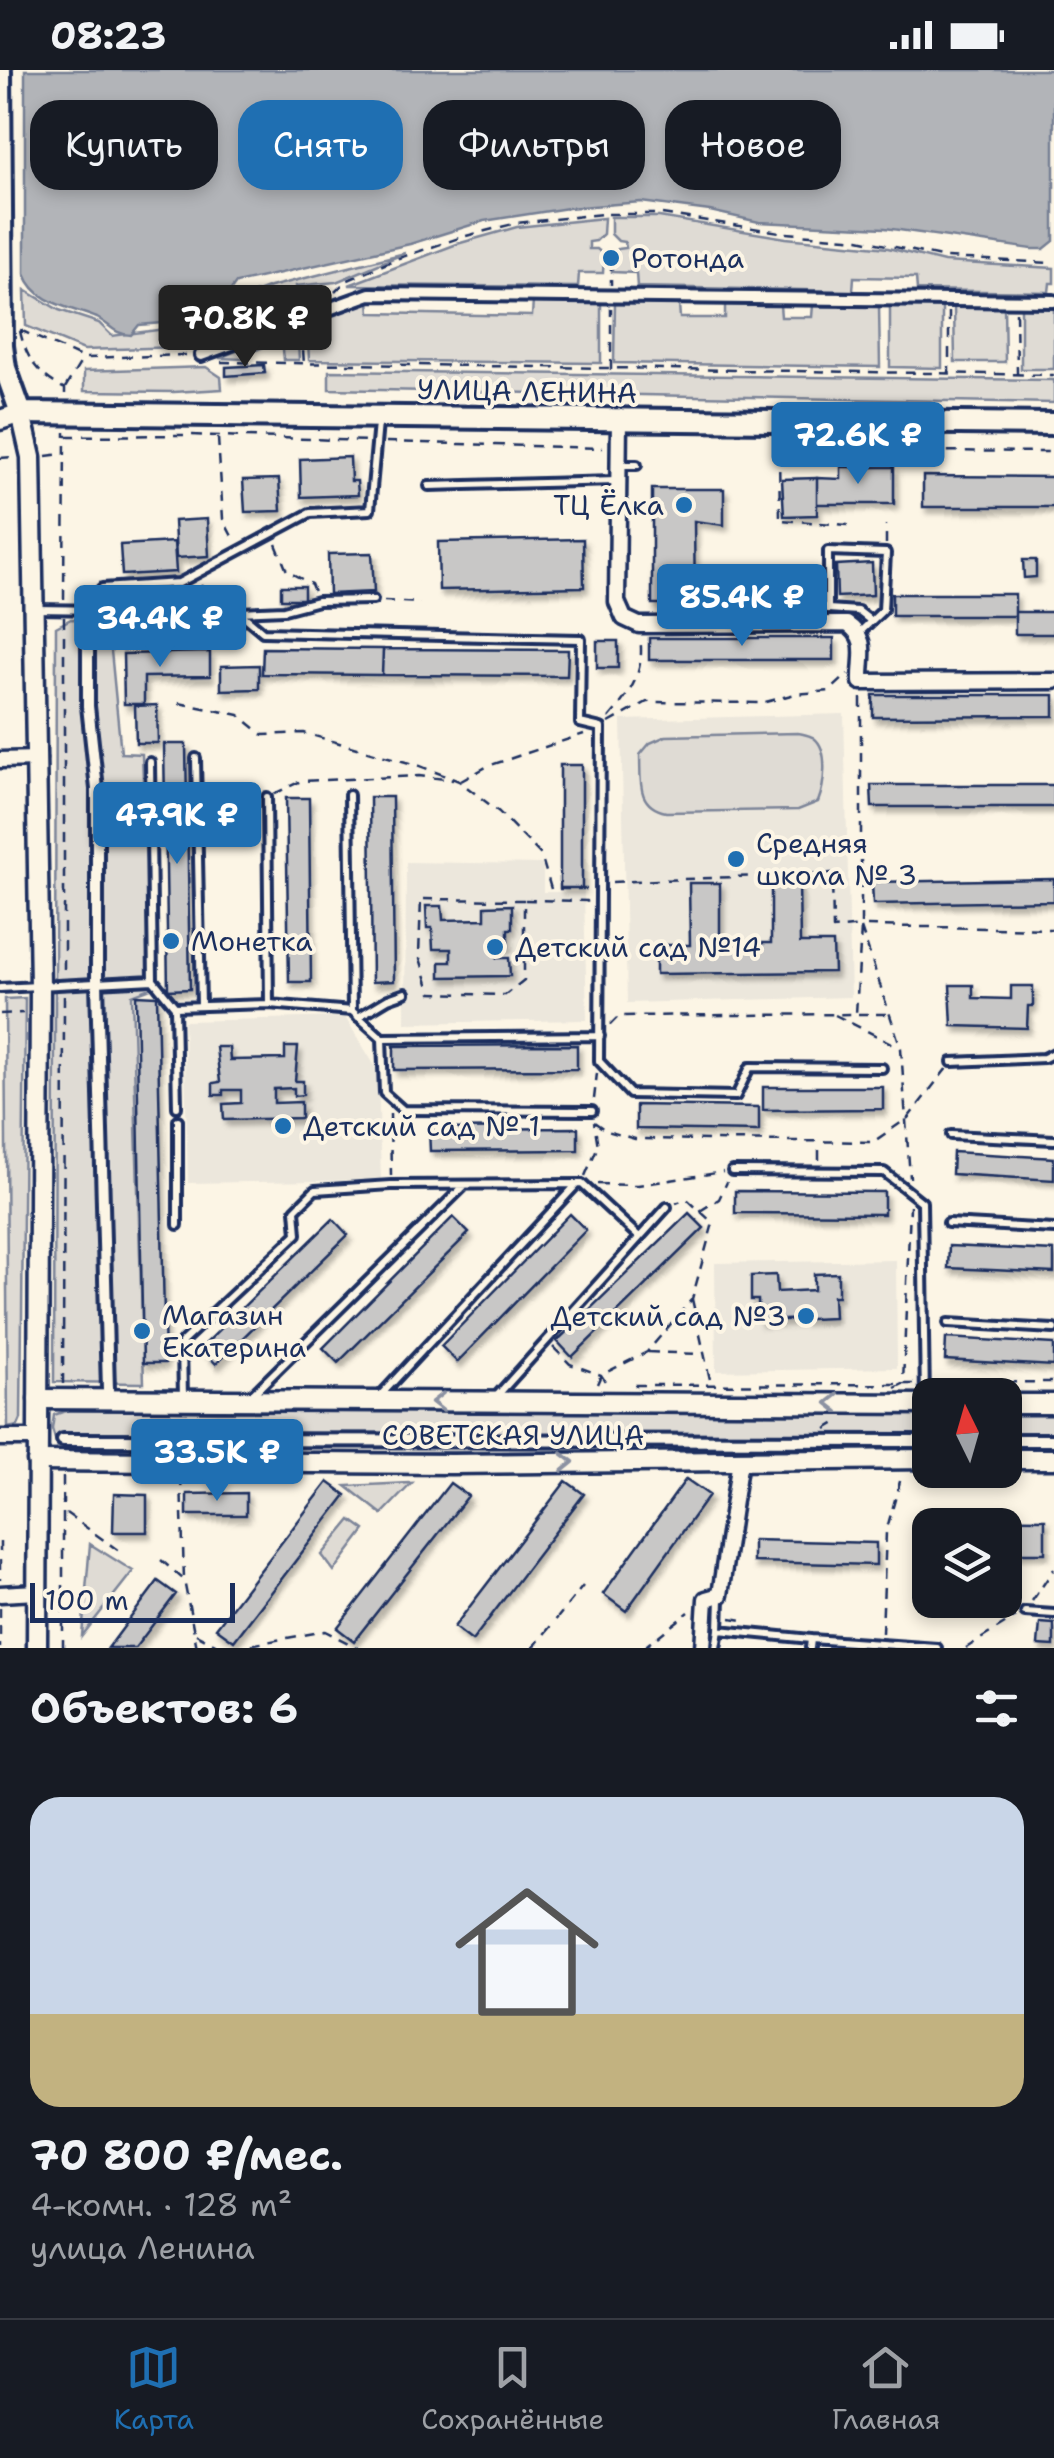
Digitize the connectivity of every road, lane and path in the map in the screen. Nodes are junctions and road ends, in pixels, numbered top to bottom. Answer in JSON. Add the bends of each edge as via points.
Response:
{"nodes":[{"id":1,"x":0,"y":70,"type":"edge"},
{"id":2,"x":611,"y":261,"type":"dead end"},
{"id":3,"x":1054,"y":264,"type":"edge"},
{"id":4,"x":611,"y":296,"type":"junction"},
{"id":5,"x":949,"y":300,"type":"junction"},
{"id":6,"x":1016,"y":301,"type":"junction"},
{"id":7,"x":1054,"y":301,"type":"edge"},
{"id":8,"x":316,"y":311,"type":"junction"},
{"id":9,"x":301,"y":316,"type":"junction"},
{"id":10,"x":1,"y":325,"type":"edge"},
{"id":11,"x":202,"y":355,"type":"junction"},
{"id":12,"x":83,"y":358,"type":"junction"},
{"id":13,"x":304,"y":365,"type":"junction"},
{"id":14,"x":610,"y":370,"type":"junction"},
{"id":15,"x":950,"y":374,"type":"junction"},
{"id":16,"x":1017,"y":374,"type":"junction"},
{"id":17,"x":1054,"y":375,"type":"edge"},
{"id":18,"x":64,"y":389,"type":"junction"},
{"id":19,"x":21,"y":413,"type":"junction"},
{"id":20,"x":65,"y":413,"type":"junction"},
{"id":21,"x":379,"y":417,"type":"junction"},
{"id":22,"x":0,"y":420,"type":"edge"},
{"id":23,"x":618,"y":420,"type":"junction"},
{"id":24,"x":1054,"y":424,"type":"edge"},
{"id":25,"x":771,"y":434,"type":"dead end"},
{"id":26,"x":64,"y":436,"type":"junction"},
{"id":27,"x":218,"y":437,"type":"junction"},
{"id":28,"x":376,"y":442,"type":"junction"},
{"id":29,"x":619,"y":449,"type":"junction"},
{"id":30,"x":779,"y":450,"type":"junction"},
{"id":31,"x":1054,"y":452,"type":"edge"},
{"id":32,"x":637,"y":465,"type":"dead end"},
{"id":33,"x":618,"y":473,"type":"junction"},
{"id":34,"x":429,"y":486,"type":"dead end"},
{"id":35,"x":848,"y":525,"type":"dead end"},
{"id":36,"x":886,"y":526,"type":"dead end"},
{"id":37,"x":239,"y":551,"type":"junction"},
{"id":38,"x":280,"y":552,"type":"dead end"},
{"id":39,"x":886,"y":554,"type":"junction"},
{"id":40,"x":373,"y":600,"type":"joint"},
{"id":41,"x":318,"y":601,"type":"junction"},
{"id":42,"x":420,"y":603,"type":"dead end"},
{"id":43,"x":64,"y":608,"type":"junction"},
{"id":44,"x":35,"y":609,"type":"junction"},
{"id":45,"x":88,"y":609,"type":"junction"},
{"id":46,"x":240,"y":612,"type":"junction"},
{"id":47,"x":871,"y":621,"type":"junction"},
{"id":48,"x":639,"y":625,"type":"junction"},
{"id":49,"x":860,"y":632,"type":"junction"},
{"id":50,"x":860,"y":663,"type":"junction"},
{"id":51,"x":1054,"y":681,"type":"edge"},
{"id":52,"x":860,"y":682,"type":"junction"},
{"id":53,"x":179,"y":703,"type":"dead end"},
{"id":54,"x":601,"y":728,"type":"junction"},
{"id":55,"x":196,"y":758,"type":"dead end"},
{"id":56,"x":0,"y":760,"type":"edge"},
{"id":57,"x":38,"y":760,"type":"junction"},
{"id":58,"x":150,"y":762,"type":"dead end"},
{"id":59,"x":460,"y":781,"type":"junction"},
{"id":60,"x":97,"y":788,"type":"junction"},
{"id":61,"x":140,"y":789,"type":"dead end"},
{"id":62,"x":349,"y":795,"type":"dead end"},
{"id":63,"x":267,"y":798,"type":"joint"},
{"id":64,"x":601,"y":882,"type":"junction"},
{"id":65,"x":524,"y":900,"type":"junction"},
{"id":66,"x":586,"y":907,"type":"dead end"},
{"id":67,"x":861,"y":926,"type":"junction"},
{"id":68,"x":1054,"y":929,"type":"edge"},
{"id":69,"x":152,"y":980,"type":"junction"},
{"id":70,"x":98,"y":982,"type":"junction"},
{"id":71,"x":64,"y":983,"type":"junction"},
{"id":72,"x":40,"y":986,"type":"junction"},
{"id":73,"x":0,"y":988,"type":"edge"},
{"id":74,"x":405,"y":993,"type":"dead end"},
{"id":75,"x":270,"y":1004,"type":"junction"},
{"id":76,"x":201,"y":1006,"type":"junction"},
{"id":77,"x":175,"y":1007,"type":"junction"},
{"id":78,"x":355,"y":1014,"type":"junction"},
{"id":79,"x":833,"y":1014,"type":"junction"},
{"id":80,"x":856,"y":1014,"type":"junction"},
{"id":81,"x":891,"y":1014,"type":"junction"},
{"id":82,"x":600,"y":1036,"type":"junction"},
{"id":83,"x":382,"y":1038,"type":"junction"},
{"id":84,"x":901,"y":1048,"type":"junction"},
{"id":85,"x":1054,"y":1052,"type":"edge"},
{"id":86,"x":599,"y":1061,"type":"junction"},
{"id":87,"x":952,"y":1062,"type":"joint"},
{"id":88,"x":882,"y":1068,"type":"dead end"},
{"id":89,"x":384,"y":1094,"type":"junction"},
{"id":90,"x":178,"y":1107,"type":"dead end"},
{"id":91,"x":592,"y":1110,"type":"junction"},
{"id":92,"x":908,"y":1118,"type":"junction"},
{"id":93,"x":178,"y":1120,"type":"dead end"},
{"id":94,"x":594,"y":1122,"type":"junction"},
{"id":95,"x":951,"y":1134,"type":"dead end"},
{"id":96,"x":1054,"y":1140,"type":"edge"},
{"id":97,"x":819,"y":1142,"type":"junction"},
{"id":98,"x":732,"y":1171,"type":"junction"},
{"id":99,"x":819,"y":1172,"type":"junction"},
{"id":100,"x":579,"y":1184,"type":"junction"},
{"id":101,"x":391,"y":1185,"type":"junction"},
{"id":102,"x":465,"y":1185,"type":"junction"},
{"id":103,"x":911,"y":1193,"type":"junction"},
{"id":104,"x":666,"y":1206,"type":"joint"},
{"id":105,"x":700,"y":1211,"type":"junction"},
{"id":106,"x":948,"y":1223,"type":"dead end"},
{"id":107,"x":178,"y":1226,"type":"dead end"},
{"id":108,"x":1054,"y":1229,"type":"edge"},
{"id":109,"x":638,"y":1236,"type":"junction"},
{"id":110,"x":692,"y":1299,"type":"junction"},
{"id":111,"x":948,"y":1323,"type":"dead end"},
{"id":112,"x":1054,"y":1329,"type":"edge"},
{"id":113,"x":647,"y":1352,"type":"junction"},
{"id":114,"x":702,"y":1354,"type":"junction"},
{"id":115,"x":920,"y":1378,"type":"edge"},
{"id":116,"x":903,"y":1384,"type":"junction"},
{"id":117,"x":596,"y":1386,"type":"dead end"},
{"id":118,"x":108,"y":1390,"type":"dead end"},
{"id":119,"x":912,"y":1395,"type":"edge"},
{"id":120,"x":38,"y":1399,"type":"junction"},
{"id":121,"x":63,"y":1399,"type":"junction"},
{"id":122,"x":183,"y":1400,"type":"junction"},
{"id":123,"x":247,"y":1400,"type":"junction"},
{"id":124,"x":376,"y":1402,"type":"junction"},
{"id":125,"x":493,"y":1402,"type":"junction"},
{"id":126,"x":718,"y":1402,"type":"junction"},
{"id":127,"x":870,"y":1404,"type":"junction"},
{"id":128,"x":912,"y":1404,"type":"edge"},
{"id":129,"x":1022,"y":1404,"type":"edge"},
{"id":130,"x":1054,"y":1404,"type":"edge"},
{"id":131,"x":0,"y":1438,"type":"edge"},
{"id":132,"x":38,"y":1438,"type":"junction"},
{"id":133,"x":63,"y":1440,"type":"dead end"},
{"id":134,"x":1022,"y":1440,"type":"edge"},
{"id":135,"x":1054,"y":1440,"type":"edge"},
{"id":136,"x":804,"y":1441,"type":"junction"},
{"id":137,"x":912,"y":1441,"type":"edge"},
{"id":138,"x":1022,"y":1459,"type":"edge"},
{"id":139,"x":1054,"y":1459,"type":"edge"},
{"id":140,"x":740,"y":1460,"type":"junction"},
{"id":141,"x":905,"y":1460,"type":"junction"},
{"id":142,"x":912,"y":1460,"type":"edge"},
{"id":143,"x":37,"y":1462,"type":"junction"},
{"id":144,"x":62,"y":1462,"type":"junction"},
{"id":145,"x":181,"y":1462,"type":"junction"},
{"id":146,"x":63,"y":1511,"type":"junction"},
{"id":147,"x":122,"y":1553,"type":"dead end"},
{"id":148,"x":161,"y":1560,"type":"dead end"},
{"id":149,"x":184,"y":1580,"type":"junction"},
{"id":150,"x":583,"y":1586,"type":"dead end"},
{"id":151,"x":37,"y":1592,"type":"junction"},
{"id":152,"x":0,"y":1594,"type":"edge"},
{"id":153,"x":713,"y":1597,"type":"junction"},
{"id":154,"x":1025,"y":1612,"type":"dead end"},
{"id":155,"x":1054,"y":1614,"type":"edge"},
{"id":156,"x":750,"y":1622,"type":"dead end"},
{"id":157,"x":718,"y":1630,"type":"junction"},
{"id":158,"x":194,"y":1633,"type":"junction"},
{"id":159,"x":810,"y":1644,"type":"edge"},
{"id":160,"x":881,"y":1644,"type":"junction"},
{"id":161,"x":37,"y":1648,"type":"edge"},
{"id":162,"x":63,"y":1648,"type":"edge"},
{"id":163,"x":196,"y":1648,"type":"edge"},
{"id":164,"x":223,"y":1648,"type":"edge"},
{"id":165,"x":234,"y":1648,"type":"edge"},
{"id":166,"x":358,"y":1648,"type":"edge"},
{"id":167,"x":533,"y":1648,"type":"edge"},
{"id":168,"x":643,"y":1648,"type":"edge"},
{"id":169,"x":704,"y":1648,"type":"edge"},
{"id":170,"x":716,"y":1648,"type":"edge"},
{"id":171,"x":937,"y":1648,"type":"edge"}],
"edges":[{"from":1,"to":10,"type":"main road"},
{"from":2,"to":4,"type":"path"},
{"from":3,"to":8,"type":"path","via":[[945,258],[859,239],[662,214],[602,214],[516,223],[396,259],[346,282]]},
{"from":4,"to":5,"type":"street"},
{"from":4,"to":8,"type":"street","via":[[370,294]]},
{"from":4,"to":14,"type":"path"},
{"from":5,"to":6,"type":"street"},
{"from":5,"to":15,"type":"path"},
{"from":6,"to":7,"type":"street"},
{"from":6,"to":16,"type":"path"},
{"from":8,"to":9,"type":"street"},
{"from":9,"to":11,"type":"street"},
{"from":9,"to":13,"type":"path"},
{"from":10,"to":19,"type":"main road","via":[[5,368]]},
{"from":11,"to":12,"type":"path"},
{"from":11,"to":13,"type":"path","via":[[215,362]]},
{"from":12,"to":18,"type":"path"},
{"from":12,"to":18,"type":"path","via":[[20,330],[24,352],[38,371]]},
{"from":13,"to":14,"type":"path"},
{"from":14,"to":15,"type":"path"},
{"from":15,"to":16,"type":"path"},
{"from":16,"to":17,"type":"path"},
{"from":18,"to":20,"type":"path"},
{"from":19,"to":20,"type":"main road","name":"УЛИЦА ЛЕНИНА"},
{"from":19,"to":22,"type":"street","name":"УЛИЦА ЛЕНИНА"},
{"from":19,"to":44,"type":"street","via":[[31,457]]},
{"from":20,"to":21,"type":"main road","name":"УЛИЦА ЛЕНИНА"},
{"from":20,"to":26,"type":"path"},
{"from":21,"to":23,"type":"main road","name":"УЛИЦА ЛЕНИНА"},
{"from":21,"to":28,"type":"lane"},
{"from":23,"to":24,"type":"main road","name":"УЛИЦА ЛЕНИНА"},
{"from":23,"to":29,"type":"street"},
{"from":25,"to":30,"type":"path"},
{"from":26,"to":27,"type":"path"},
{"from":26,"to":43,"type":"path"},
{"from":27,"to":28,"type":"path"},
{"from":27,"to":37,"type":"path","via":[[223,519]]},
{"from":28,"to":29,"type":"path"},
{"from":28,"to":37,"type":"lane","via":[[370,510],[310,513]]},
{"from":29,"to":33,"type":"street"},
{"from":30,"to":31,"type":"path"},
{"from":30,"to":35,"type":"path","via":[[780,520]]},
{"from":32,"to":33,"type":"lane"},
{"from":33,"to":34,"type":"lane"},
{"from":33,"to":48,"type":"street","via":[[618,602],[624,618]]},
{"from":36,"to":39,"type":"path"},
{"from":37,"to":45,"type":"lane","via":[[179,583],[102,588]]},
{"from":38,"to":41,"type":"path","via":[[287,571],[311,584]]},
{"from":39,"to":47,"type":"lane","via":[[883,610]]},
{"from":39,"to":47,"type":"lane","via":[[828,551],[828,610],[858,611]]},
{"from":40,"to":41,"type":"lane"},
{"from":40,"to":42,"type":"path"},
{"from":41,"to":46,"type":"lane"},
{"from":43,"to":44,"type":"lane"},
{"from":43,"to":45,"type":"lane"},
{"from":43,"to":71,"type":"path"},
{"from":44,"to":57,"type":"street"},
{"from":45,"to":46,"type":"lane"},
{"from":45,"to":60,"type":"street"},
{"from":46,"to":54,"type":"lane","via":[[263,632],[581,638],[580,723]]},
{"from":47,"to":49,"type":"lane"},
{"from":48,"to":49,"type":"street","via":[[847,624]]},
{"from":48,"to":54,"type":"path","via":[[643,658],[634,688]]},
{"from":49,"to":50,"type":"street"},
{"from":50,"to":52,"type":"street"},
{"from":50,"to":54,"type":"path","via":[[830,690],[762,703],[647,702]]},
{"from":51,"to":52,"type":"street"},
{"from":52,"to":67,"type":"path"},
{"from":53,"to":59,"type":"path","via":[[239,715],[263,736],[304,732]]},
{"from":54,"to":59,"type":"path"},
{"from":54,"to":64,"type":"lane"},
{"from":55,"to":76,"type":"lane"},
{"from":56,"to":57,"type":"street"},
{"from":57,"to":72,"type":"street"},
{"from":58,"to":69,"type":"lane"},
{"from":59,"to":63,"type":"path","via":[[301,781]]},
{"from":59,"to":64,"type":"path","via":[[541,855],[550,889],[590,889]]},
{"from":60,"to":61,"type":"path"},
{"from":60,"to":70,"type":"street"},
{"from":62,"to":78,"type":"lane"},
{"from":63,"to":75,"type":"lane"},
{"from":64,"to":67,"type":"path","via":[[832,873],[833,928]]},
{"from":64,"to":82,"type":"lane"},
{"from":65,"to":65,"type":"path","via":[[421,900],[419,956],[431,993],[505,994],[524,980]]},
{"from":65,"to":66,"type":"path","via":[[587,901]]},
{"from":67,"to":68,"type":"path"},
{"from":67,"to":80,"type":"path"},
{"from":67,"to":81,"type":"path"},
{"from":69,"to":70,"type":"lane"},
{"from":69,"to":77,"type":"lane"},
{"from":70,"to":71,"type":"lane"},
{"from":70,"to":118,"type":"street"},
{"from":71,"to":72,"type":"lane"},
{"from":71,"to":121,"type":"path"},
{"from":72,"to":73,"type":"lane"},
{"from":72,"to":120,"type":"street"},
{"from":74,"to":78,"type":"lane"},
{"from":75,"to":76,"type":"lane"},
{"from":75,"to":78,"type":"lane"},
{"from":76,"to":77,"type":"lane"},
{"from":77,"to":90,"type":"lane"},
{"from":78,"to":83,"type":"lane"},
{"from":79,"to":80,"type":"path"},
{"from":79,"to":82,"type":"path","via":[[619,1016]]},
{"from":79,"to":84,"type":"path"},
{"from":80,"to":81,"type":"path"},
{"from":81,"to":84,"type":"path"},
{"from":82,"to":83,"type":"lane"},
{"from":82,"to":86,"type":"lane"},
{"from":83,"to":89,"type":"lane"},
{"from":84,"to":92,"type":"path"},
{"from":85,"to":87,"type":"lane"},
{"from":86,"to":88,"type":"lane","via":[[630,1094],[736,1096],[750,1067]]},
{"from":86,"to":91,"type":"path"},
{"from":87,"to":92,"type":"path"},
{"from":89,"to":91,"type":"lane","via":[[403,1110]]},
{"from":89,"to":101,"type":"path"},
{"from":91,"to":94,"type":"path"},
{"from":92,"to":97,"type":"path","via":[[873,1142]]},
{"from":92,"to":103,"type":"path"},
{"from":93,"to":107,"type":"lane"},
{"from":94,"to":97,"type":"path","via":[[635,1139]]},
{"from":94,"to":100,"type":"path","via":[[598,1146]]},
{"from":95,"to":96,"type":"lane"},
{"from":97,"to":99,"type":"path"},
{"from":98,"to":99,"type":"lane"},
{"from":98,"to":100,"type":"path","via":[[638,1185]]},
{"from":98,"to":105,"type":"path","via":[[719,1199]]},
{"from":99,"to":103,"type":"lane","via":[[884,1172]]},
{"from":100,"to":102,"type":"lane"},
{"from":100,"to":109,"type":"lane"},
{"from":100,"to":124,"type":"lane"},
{"from":101,"to":102,"type":"lane"},
{"from":101,"to":122,"type":"lane","via":[[315,1190],[305,1200],[296,1210],[297,1234],[182,1342]]},
{"from":102,"to":123,"type":"lane"},
{"from":103,"to":115,"type":"lane","via":[[922,1202]]},
{"from":103,"to":116,"type":"path"},
{"from":104,"to":105,"type":"path","via":[[687,1198]]},
{"from":104,"to":109,"type":"lane"},
{"from":105,"to":110,"type":"path","via":[[713,1223]]},
{"from":106,"to":108,"type":"lane"},
{"from":109,"to":125,"type":"lane"},
{"from":110,"to":113,"type":"path"},
{"from":110,"to":114,"type":"path"},
{"from":111,"to":112,"type":"lane"},
{"from":113,"to":114,"type":"path"},
{"from":113,"to":117,"type":"path","via":[[601,1375]]},
{"from":114,"to":126,"type":"path"},
{"from":116,"to":119,"type":"path"},
{"from":116,"to":127,"type":"path"},
{"from":120,"to":121,"type":"street","name":"СОВЕТСКАЯ УЛИЦА"},
{"from":120,"to":132,"type":"street"},
{"from":121,"to":122,"type":"street","name":"СОВЕТСКАЯ УЛИЦА"},
{"from":122,"to":123,"type":"street","name":"СОВЕТСКАЯ УЛИЦА"},
{"from":123,"to":124,"type":"street","name":"СОВЕТСКАЯ УЛИЦА"},
{"from":125,"to":124,"type":"street","name":"СОВЕТСКАЯ УЛИЦА","one_way":true},
{"from":125,"to":126,"type":"street","name":"СОВЕТСКАЯ УЛИЦА"},
{"from":127,"to":126,"type":"street","name":"СОВЕТСКАЯ УЛИЦА","one_way":true},
{"from":127,"to":128,"type":"street","name":"СОВЕТСКАЯ УЛИЦА"},
{"from":127,"to":136,"type":"path"},
{"from":129,"to":130,"type":"street"},
{"from":131,"to":132,"type":"street"},
{"from":132,"to":143,"type":"street"},
{"from":133,"to":136,"type":"street"},
{"from":134,"to":135,"type":"street"},
{"from":136,"to":137,"type":"street"},
{"from":138,"to":139,"type":"street"},
{"from":140,"to":141,"type":"street","name":"СОВЕТСКАЯ УЛИЦА"},
{"from":145,"to":140,"type":"street","name":"СОВЕТСКАЯ УЛИЦА","one_way":true},
{"from":140,"to":153,"type":"street"},
{"from":141,"to":142,"type":"street","name":"СОВЕТСКАЯ УЛИЦА"},
{"from":141,"to":160,"type":"path","via":[[886,1532]]},
{"from":143,"to":144,"type":"street","name":"СОВЕТСКАЯ УЛИЦА"},
{"from":143,"to":151,"type":"street"},
{"from":144,"to":145,"type":"street","name":"СОВЕТСКАЯ УЛИЦА"},
{"from":144,"to":146,"type":"path"},
{"from":145,"to":149,"type":"path"},
{"from":146,"to":147,"type":"path"},
{"from":146,"to":162,"type":"path"},
{"from":148,"to":149,"type":"path"},
{"from":149,"to":158,"type":"path"},
{"from":150,"to":167,"type":"path"},
{"from":151,"to":152,"type":"street"},
{"from":151,"to":161,"type":"street"},
{"from":153,"to":156,"type":"path","via":[[732,1620]]},
{"from":153,"to":157,"type":"lane"},
{"from":153,"to":168,"type":"path"},
{"from":153,"to":169,"type":"street"},
{"from":154,"to":155,"type":"lane"},
{"from":157,"to":159,"type":"lane"},
{"from":157,"to":170,"type":"lane"},
{"from":158,"to":163,"type":"path"},
{"from":158,"to":164,"type":"path"},
{"from":159,"to":160,"type":"lane"},
{"from":160,"to":171,"type":"lane"},
{"from":165,"to":166,"type":"path","via":[[325,1631]]}]}
